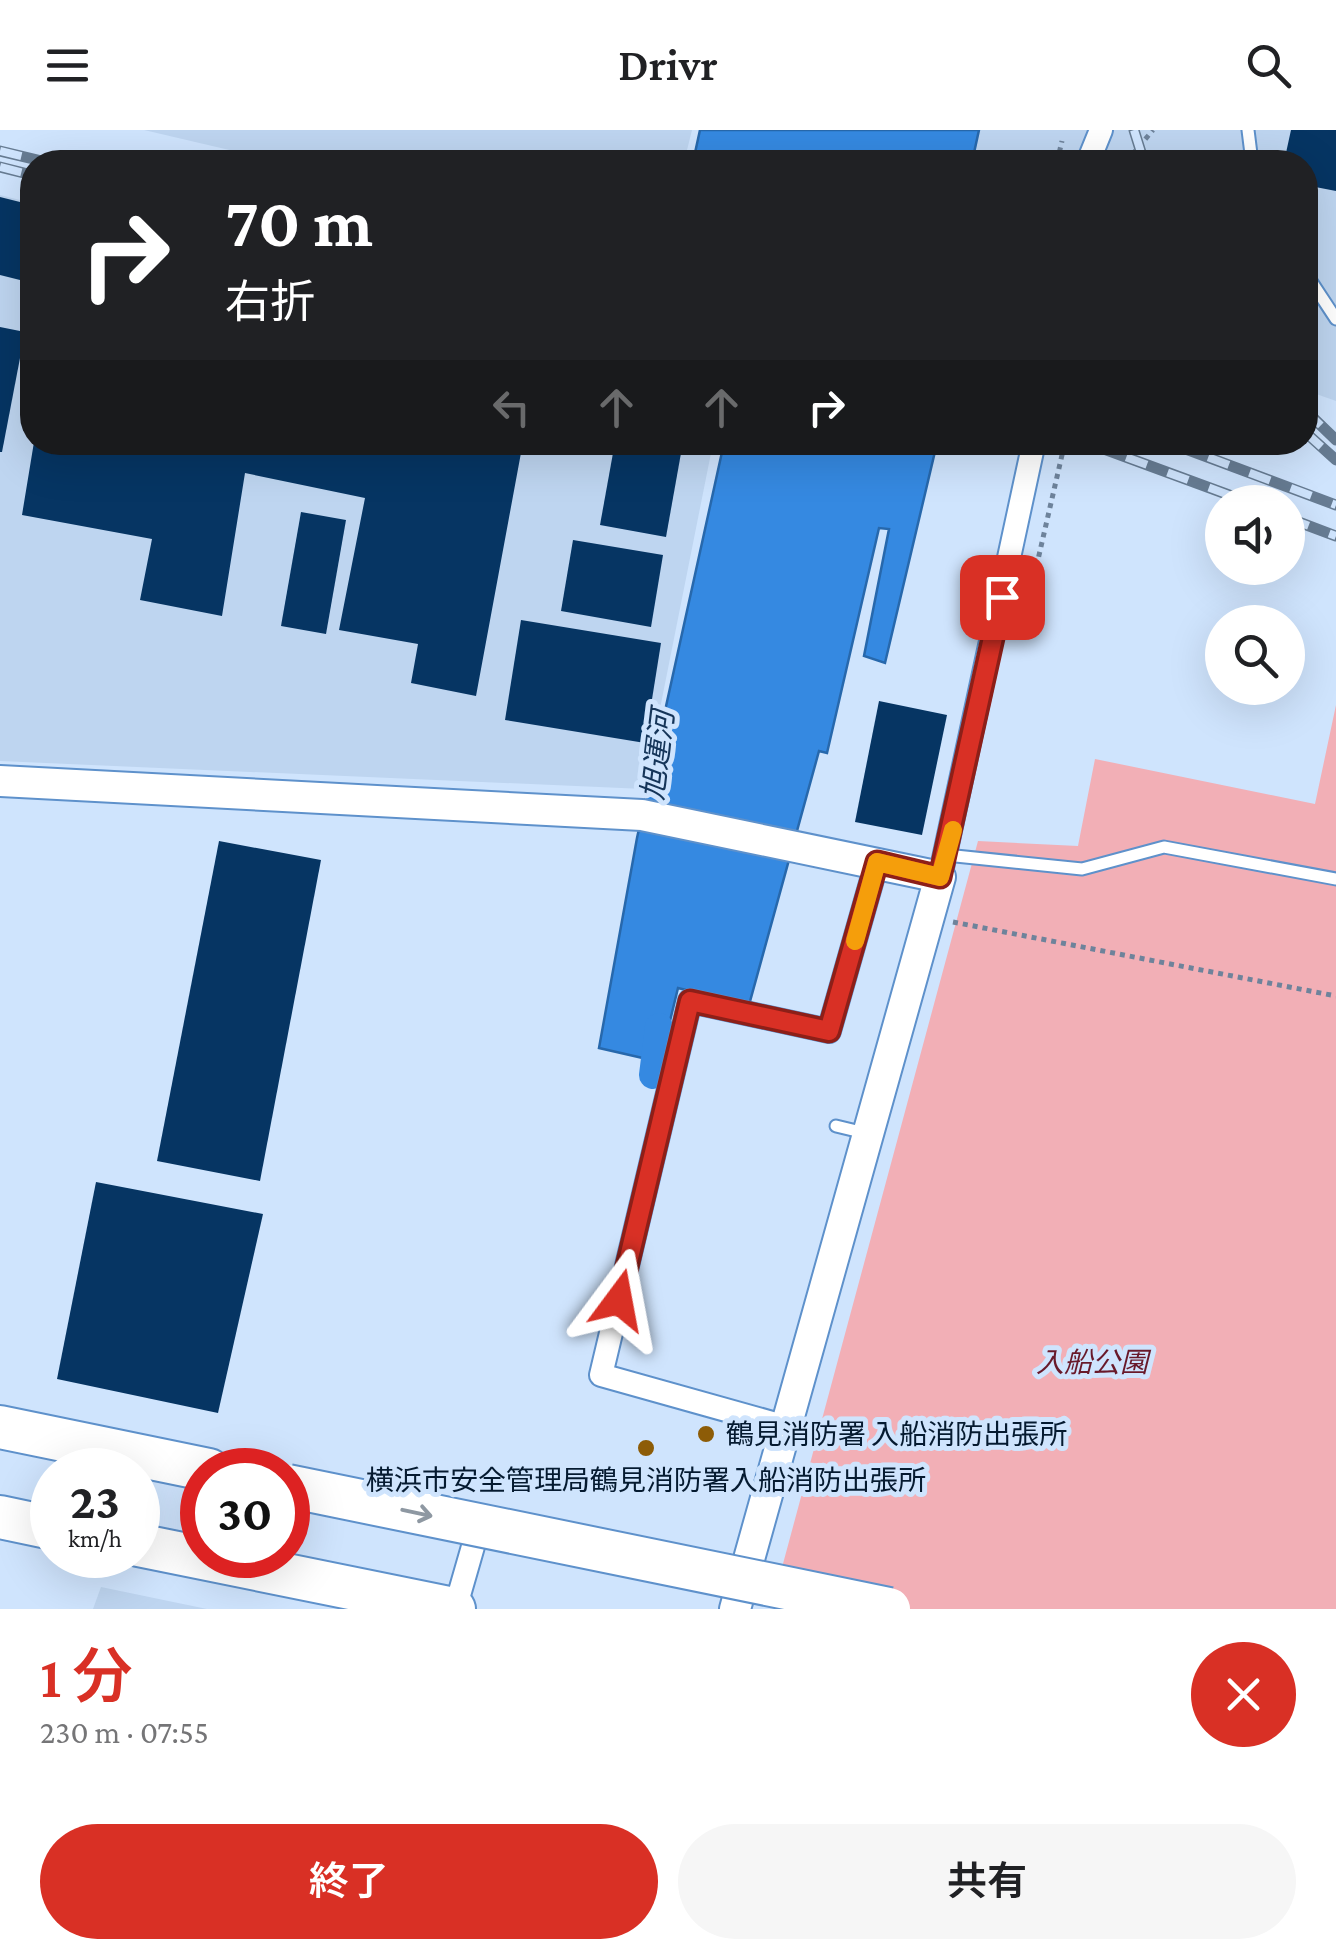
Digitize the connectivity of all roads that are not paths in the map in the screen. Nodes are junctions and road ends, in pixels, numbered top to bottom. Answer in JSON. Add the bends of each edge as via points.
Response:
{"nodes":[{"id":1,"x":1318,"y":291,"type":"edge"},
{"id":2,"x":1336,"y":318,"type":"edge"},
{"id":3,"x":1031,"y":455,"type":"edge"},
{"id":4,"x":0,"y":781,"type":"edge"},
{"id":5,"x":877,"y":862,"type":"junction"},
{"id":6,"x":943,"y":866,"type":"junction"},
{"id":7,"x":1336,"y":879,"type":"edge"},
{"id":8,"x":783,"y":1426,"type":"junction"},
{"id":9,"x":0,"y":1427,"type":"edge"},
{"id":10,"x":180,"y":1464,"type":"edge"},
{"id":11,"x":310,"y":1490,"type":"edge"},
{"id":12,"x":0,"y":1518,"type":"edge"},
{"id":13,"x":30,"y":1524,"type":"edge"},
{"id":14,"x":474,"y":1543,"type":"dead end"},
{"id":15,"x":160,"y":1549,"type":"edge"},
{"id":16,"x":777,"y":1586,"type":"junction"},
{"id":17,"x":454,"y":1609,"type":"edge"},
{"id":18,"x":735,"y":1609,"type":"edge"},
{"id":19,"x":856,"y":1609,"type":"edge"},
{"id":20,"x":889,"y":1609,"type":"edge"}],
"edges":[{"from":1,"to":2,"type":"lane"},
{"from":3,"to":6,"type":"street"},
{"from":4,"to":5,"type":"street","via":[[642,815]]},
{"from":5,"to":6,"type":"street"},
{"from":5,"to":8,"type":"street","via":[[829,1031],[690,1001],[602,1376]]},
{"from":6,"to":7,"type":"lane","via":[[1082,869],[1164,847]]},
{"from":6,"to":8,"type":"street","via":[[851,1130]]},
{"from":8,"to":18,"type":"street"},
{"from":9,"to":10,"type":"highway"},
{"from":11,"to":16,"type":"highway","one_way":true,"bridge":true},
{"from":12,"to":13,"type":"highway"},
{"from":14,"to":17,"type":"street"},
{"from":15,"to":17,"type":"highway"},
{"from":16,"to":19,"type":"highway","bridge":true},
{"from":16,"to":20,"type":"highway","bridge":true}]}
